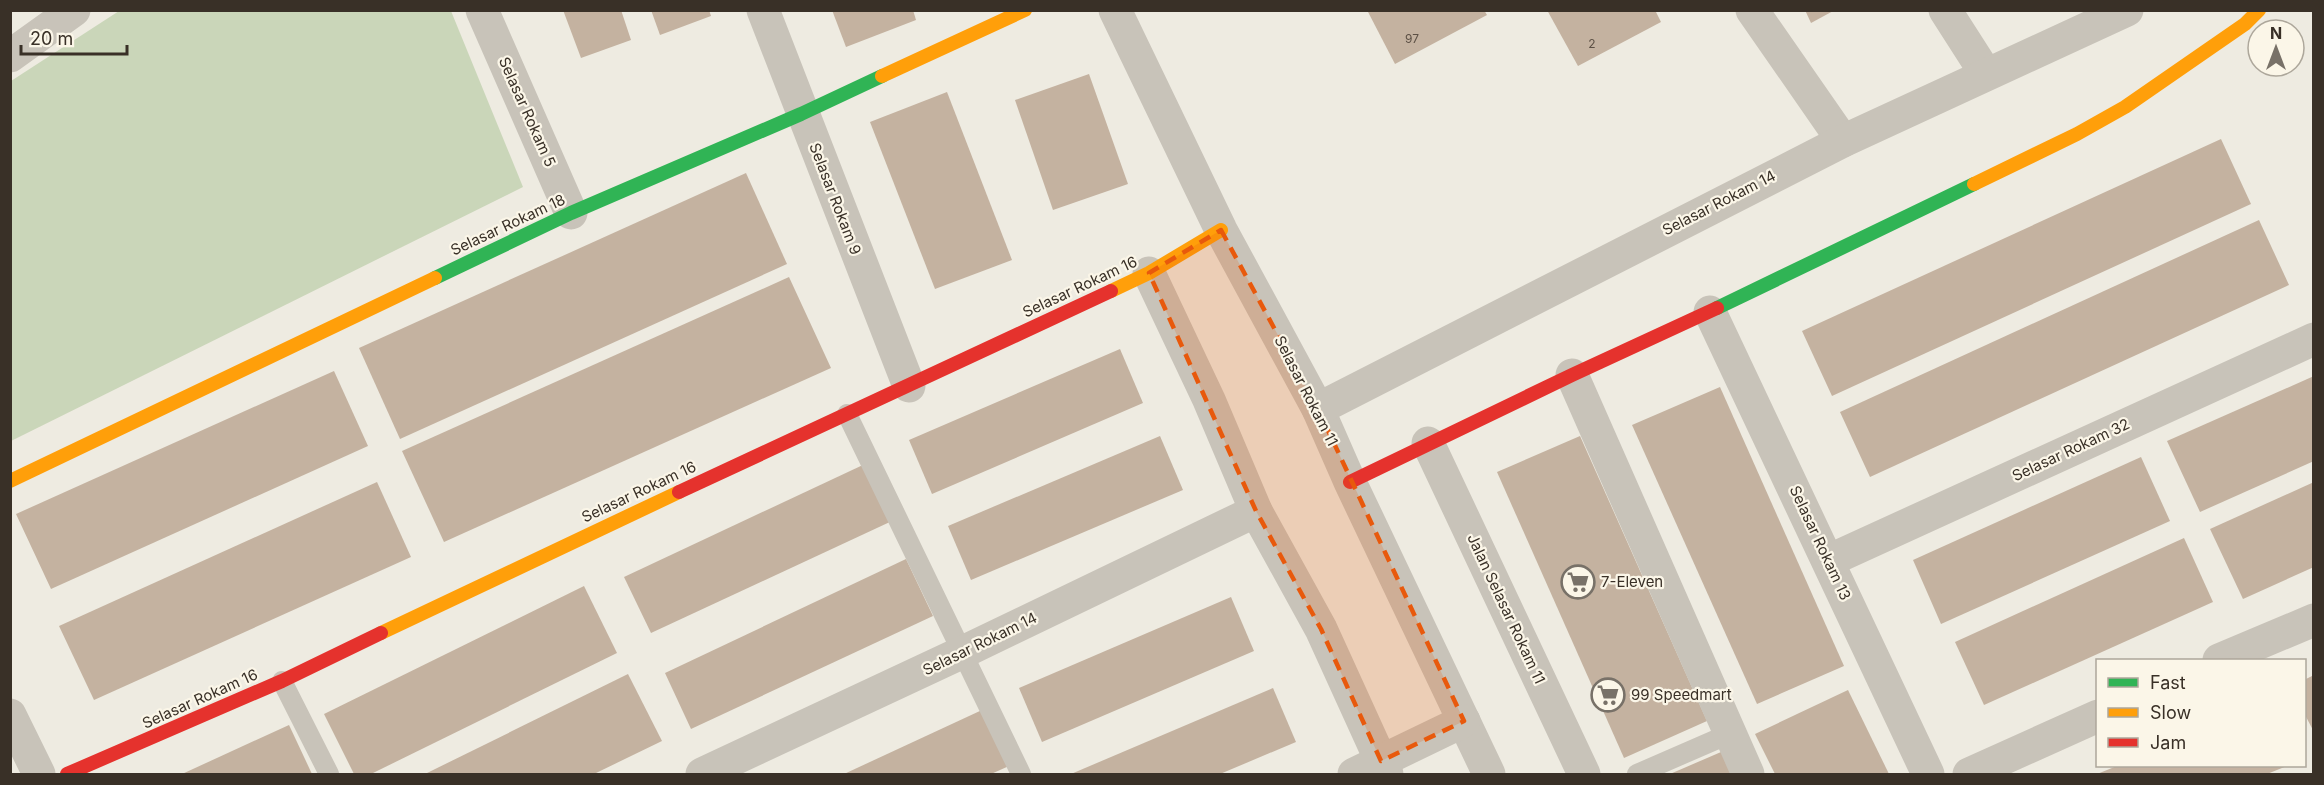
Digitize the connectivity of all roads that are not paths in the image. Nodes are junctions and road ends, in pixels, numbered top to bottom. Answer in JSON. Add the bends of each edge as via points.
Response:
{"nodes":[{"id":1,"x":74,"y":10,"type":"edge"},
{"id":2,"x":482,"y":10,"type":"edge"},
{"id":3,"x":763,"y":10,"type":"edge"},
{"id":4,"x":1025,"y":10,"type":"edge"},
{"id":5,"x":1115,"y":10,"type":"edge"},
{"id":6,"x":1752,"y":10,"type":"edge"},
{"id":7,"x":1945,"y":10,"type":"edge"},
{"id":8,"x":2127,"y":10,"type":"edge"},
{"id":9,"x":2259,"y":10,"type":"edge"},
{"id":10,"x":10,"y":56,"type":"edge"},
{"id":11,"x":1986,"y":74,"type":"junction"},
{"id":12,"x":801,"y":114,"type":"junction"},
{"id":13,"x":1843,"y":141,"type":"junction"},
{"id":14,"x":571,"y":213,"type":"junction"},
{"id":15,"x":1221,"y":230,"type":"junction"},
{"id":16,"x":1149,"y":273,"type":"junction"},
{"id":17,"x":1710,"y":312,"type":"junction"},
{"id":18,"x":2313,"y":339,"type":"edge"},
{"id":19,"x":1572,"y":375,"type":"junction"},
{"id":20,"x":909,"y":386,"type":"junction"},
{"id":21,"x":1318,"y":409,"type":"junction"},
{"id":22,"x":847,"y":414,"type":"junction"},
{"id":23,"x":1428,"y":443,"type":"junction"},
{"id":24,"x":10,"y":481,"type":"edge"},
{"id":25,"x":1350,"y":483,"type":"junction"},
{"id":26,"x":1256,"y":511,"type":"junction"},
{"id":27,"x":1828,"y":561,"type":"junction"},
{"id":28,"x":2313,"y":620,"type":"edge"},
{"id":29,"x":963,"y":652,"type":"junction"},
{"id":30,"x":2221,"y":659,"type":"edge"},
{"id":31,"x":282,"y":681,"type":"junction"},
{"id":32,"x":10,"y":715,"type":"edge"},
{"id":33,"x":2096,"y":716,"type":"edge"},
{"id":34,"x":1464,"y":721,"type":"junction"},
{"id":35,"x":1729,"y":734,"type":"junction"},
{"id":36,"x":1374,"y":770,"type":"edge"},
{"id":37,"x":39,"y":774,"type":"edge"},
{"id":38,"x":67,"y":774,"type":"edge"},
{"id":39,"x":329,"y":774,"type":"edge"},
{"id":40,"x":702,"y":774,"type":"edge"},
{"id":41,"x":1022,"y":774,"type":"edge"},
{"id":42,"x":1489,"y":774,"type":"edge"},
{"id":43,"x":1584,"y":774,"type":"edge"},
{"id":44,"x":1637,"y":774,"type":"edge"},
{"id":45,"x":1748,"y":774,"type":"edge"},
{"id":46,"x":1928,"y":774,"type":"edge"},
{"id":47,"x":1969,"y":774,"type":"edge"}],
"edges":[{"from":1,"to":10,"type":"street"},
{"from":2,"to":14,"type":"street","name":"Selasar Rokam 5"},
{"from":3,"to":12,"type":"street","name":"Selasar Rokam 9"},
{"from":4,"to":12,"type":"street","name":"Selasar Rokam 18"},
{"from":5,"to":15,"type":"street","name":"Selasar Rokam 11"},
{"from":6,"to":13,"type":"street"},
{"from":7,"to":11,"type":"street"},
{"from":8,"to":11,"type":"street","name":"Selasar Rokam 14"},
{"from":9,"to":17,"type":"street","via":[[2245,24],[2097,123]]},
{"from":11,"to":13,"type":"street","name":"Selasar Rokam 14"},
{"from":12,"to":14,"type":"street","name":"Selasar Rokam 18"},
{"from":12,"to":20,"type":"street","name":"Selasar Rokam 9"},
{"from":13,"to":21,"type":"street","name":"Selasar Rokam 14"},
{"from":14,"to":24,"type":"street","name":"Selasar Rokam 18"},
{"from":15,"to":16,"type":"street","name":"Selasar Rokam 16"},
{"from":15,"to":21,"type":"street","name":"Selasar Rokam 11"},
{"from":16,"to":20,"type":"street","name":"Selasar Rokam 16"},
{"from":16,"to":26,"type":"street"},
{"from":17,"to":19,"type":"street"},
{"from":17,"to":27,"type":"street","name":"Selasar Rokam 13"},
{"from":18,"to":27,"type":"street","name":"Selasar Rokam 32"},
{"from":19,"to":23,"type":"street"},
{"from":19,"to":35,"type":"street"},
{"from":20,"to":22,"type":"street","name":"Selasar Rokam 16"},
{"from":21,"to":25,"type":"street","name":"Selasar Rokam 11"},
{"from":22,"to":29,"type":"lane"},
{"from":22,"to":31,"type":"street","name":"Selasar Rokam 16"},
{"from":23,"to":25,"type":"street"},
{"from":23,"to":43,"type":"street","name":"Jalan Selasar Rokam 11"},
{"from":25,"to":34,"type":"street","name":"Selasar Rokam 11"},
{"from":26,"to":29,"type":"street","name":"Selasar Rokam 14"},
{"from":26,"to":36,"type":"street","via":[[1321,629]]},
{"from":27,"to":46,"type":"street","name":"Selasar Rokam 13"},
{"from":28,"to":30,"type":"street"},
{"from":29,"to":40,"type":"street","name":"Selasar Rokam 14"},
{"from":29,"to":41,"type":"lane"},
{"from":31,"to":38,"type":"street","name":"Selasar Rokam 16"},
{"from":31,"to":39,"type":"lane"},
{"from":32,"to":37,"type":"street"},
{"from":33,"to":47,"type":"street"},
{"from":34,"to":36,"type":"street"},
{"from":34,"to":42,"type":"street","name":"Selasar Rokam 11"},
{"from":35,"to":44,"type":"lane"},
{"from":35,"to":45,"type":"street"}]}
